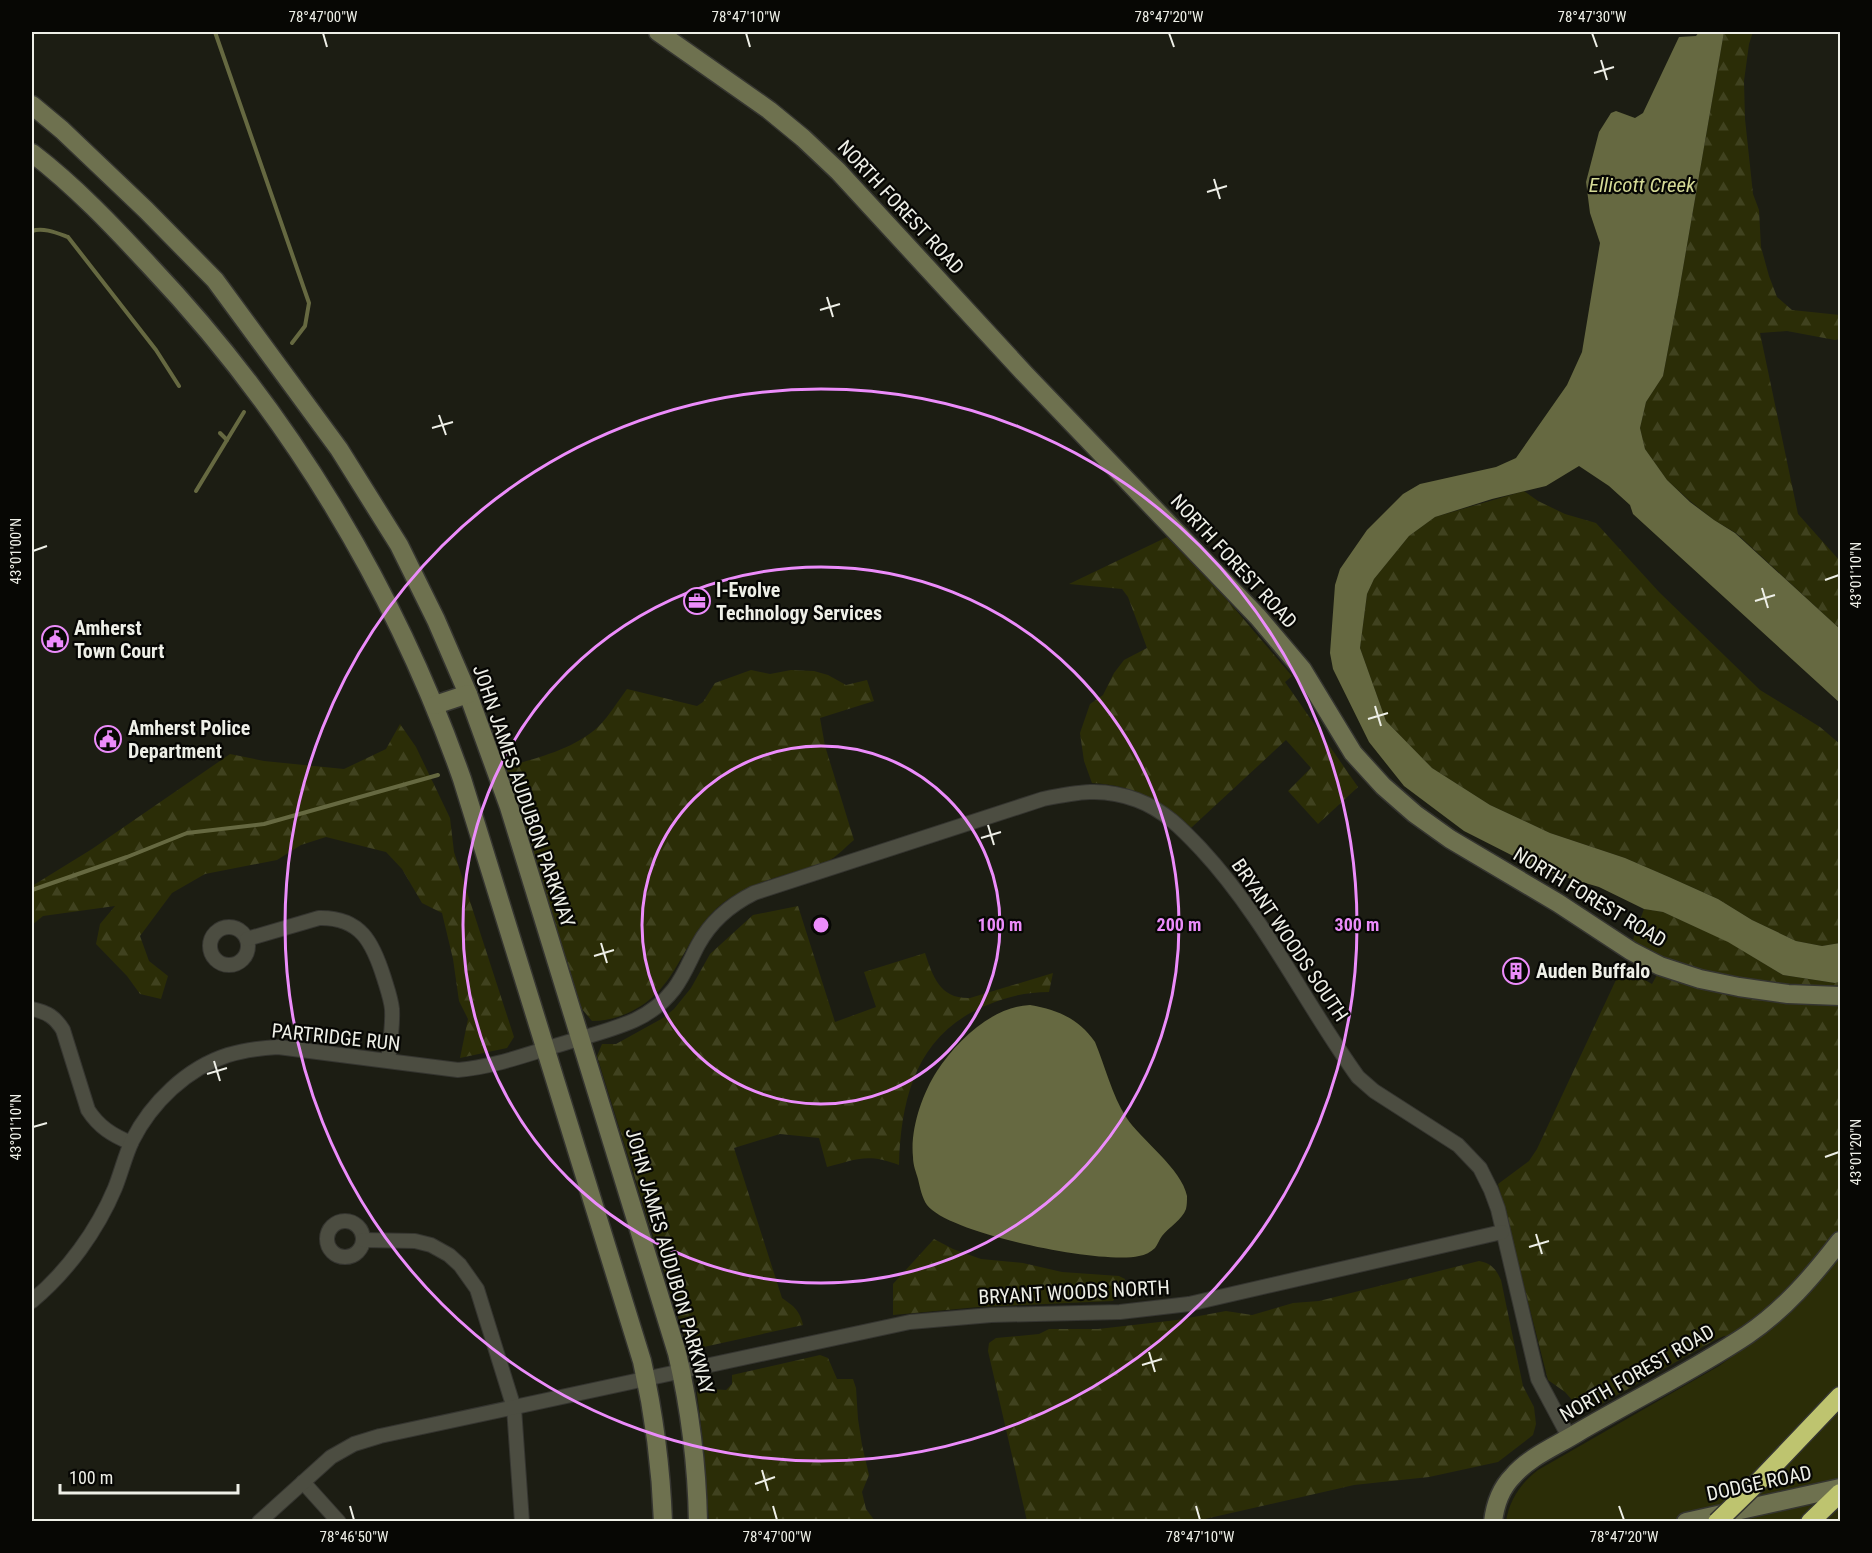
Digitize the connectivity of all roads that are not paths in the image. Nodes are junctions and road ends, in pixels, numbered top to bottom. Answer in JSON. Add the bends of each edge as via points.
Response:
{"nodes":[{"id":1,"x":658,"y":32,"type":"edge"},
{"id":2,"x":32,"y":105,"type":"edge"},
{"id":3,"x":32,"y":153,"type":"edge"},
{"id":4,"x":468,"y":694,"type":"junction"},
{"id":5,"x":435,"y":705,"type":"junction"},
{"id":6,"x":247,"y":939,"type":"dead end"},
{"id":7,"x":1840,"y":996,"type":"edge"},
{"id":8,"x":32,"y":1009,"type":"edge"},
{"id":9,"x":580,"y":1038,"type":"junction"},
{"id":10,"x":546,"y":1048,"type":"junction"},
{"id":11,"x":388,"y":1060,"type":"junction"},
{"id":12,"x":131,"y":1143,"type":"junction"},
{"id":13,"x":1502,"y":1232,"type":"junction"},
{"id":14,"x":363,"y":1240,"type":"dead end"},
{"id":15,"x":1840,"y":1242,"type":"edge"},
{"id":16,"x":32,"y":1301,"type":"edge"},
{"id":17,"x":681,"y":1372,"type":"junction"},
{"id":18,"x":646,"y":1379,"type":"junction"},
{"id":19,"x":1840,"y":1396,"type":"edge"},
{"id":20,"x":514,"y":1408,"type":"junction"},
{"id":21,"x":1569,"y":1437,"type":"junction"},
{"id":22,"x":303,"y":1482,"type":"junction"},
{"id":23,"x":1840,"y":1488,"type":"edge"},
{"id":24,"x":1840,"y":1492,"type":"edge"},
{"id":25,"x":259,"y":1521,"type":"edge"},
{"id":26,"x":339,"y":1521,"type":"edge"},
{"id":27,"x":522,"y":1521,"type":"edge"},
{"id":28,"x":663,"y":1521,"type":"edge"},
{"id":29,"x":698,"y":1521,"type":"edge"},
{"id":30,"x":1493,"y":1521,"type":"edge"},
{"id":31,"x":1686,"y":1521,"type":"edge"},
{"id":32,"x":1717,"y":1521,"type":"edge"},
{"id":33,"x":1810,"y":1521,"type":"edge"}],
"edges":[{"from":1,"to":7,"type":"main road","name":"NORTH FOREST ROAD","via":[[769,110],[844,177],[1025,374],[1258,617],[1302,669],[1353,753],[1414,814],[1660,966],[1739,987]]},
{"from":2,"to":4,"type":"main road","name":"JOHN JAMES AUDUBON PARKWAY","via":[[215,280],[269,351],[339,449],[399,545]]},
{"from":3,"to":5,"type":"main road","via":[[109,221],[178,296],[274,414],[338,512]]},
{"from":4,"to":5,"type":"main road"},
{"from":4,"to":9,"type":"main road","name":"JOHN JAMES AUDUBON PARKWAY","via":[[509,807]]},
{"from":5,"to":10,"type":"main road"},
{"from":6,"to":11,"type":"street","via":[[320,918],[347,923],[363,933],[377,954],[392,1008]]},
{"from":8,"to":12,"type":"street","via":[[51,1015],[63,1030],[95,1121]]},
{"from":9,"to":10,"type":"street","name":"BRYANT WOODS SOUTH"},
{"from":9,"to":13,"type":"street","name":"BRYANT WOODS SOUTH","via":[[635,1020],[654,1008],[675,988],[713,922],[754,893],[1043,799],[1083,791],[1112,793],[1161,812],[1216,864],[1275,945],[1358,1077],[1477,1162],[1491,1190]]},
{"from":9,"to":17,"type":"main road","name":"JOHN JAMES AUDUBON PARKWAY"},
{"from":10,"to":11,"type":"street","name":"PARTRIDGE RUN","via":[[473,1069],[441,1069]]},
{"from":10,"to":18,"type":"main road"},
{"from":11,"to":12,"type":"street","name":"PARTRIDGE RUN","via":[[278,1047],[227,1055],[191,1074],[165,1095]]},
{"from":12,"to":16,"type":"street","name":"PARTRIDGE RUN","via":[[115,1188],[88,1238]]},
{"from":13,"to":17,"type":"street","name":"BRYANT WOODS NORTH","via":[[1189,1305],[910,1322]]},
{"from":13,"to":21,"type":"street","name":"BRYANT WOODS SOUTH","via":[[1538,1379]]},
{"from":14,"to":20,"type":"street","via":[[423,1243],[460,1265],[483,1304]]},
{"from":15,"to":21,"type":"main road","name":"NORTH FOREST ROAD","via":[[1788,1302],[1748,1334]]},
{"from":17,"to":18,"type":"street","name":"BRYANT WOODS NORTH"},
{"from":17,"to":29,"type":"main road","name":"JOHN JAMES AUDUBON PARKWAY","via":[[692,1422]]},
{"from":18,"to":20,"type":"street"},
{"from":18,"to":28,"type":"main road","via":[[662,1484]]},
{"from":19,"to":32,"type":"highway","bridge":true},
{"from":20,"to":22,"type":"street","via":[[354,1444],[331,1457]]},
{"from":20,"to":27,"type":"street"},
{"from":21,"to":30,"type":"main road","name":"NORTH FOREST ROAD","via":[[1514,1475],[1498,1501]]},
{"from":22,"to":25,"type":"street"},
{"from":22,"to":26,"type":"street"},
{"from":23,"to":31,"type":"main road","name":"DODGE ROAD"},
{"from":24,"to":33,"type":"highway"}]}
